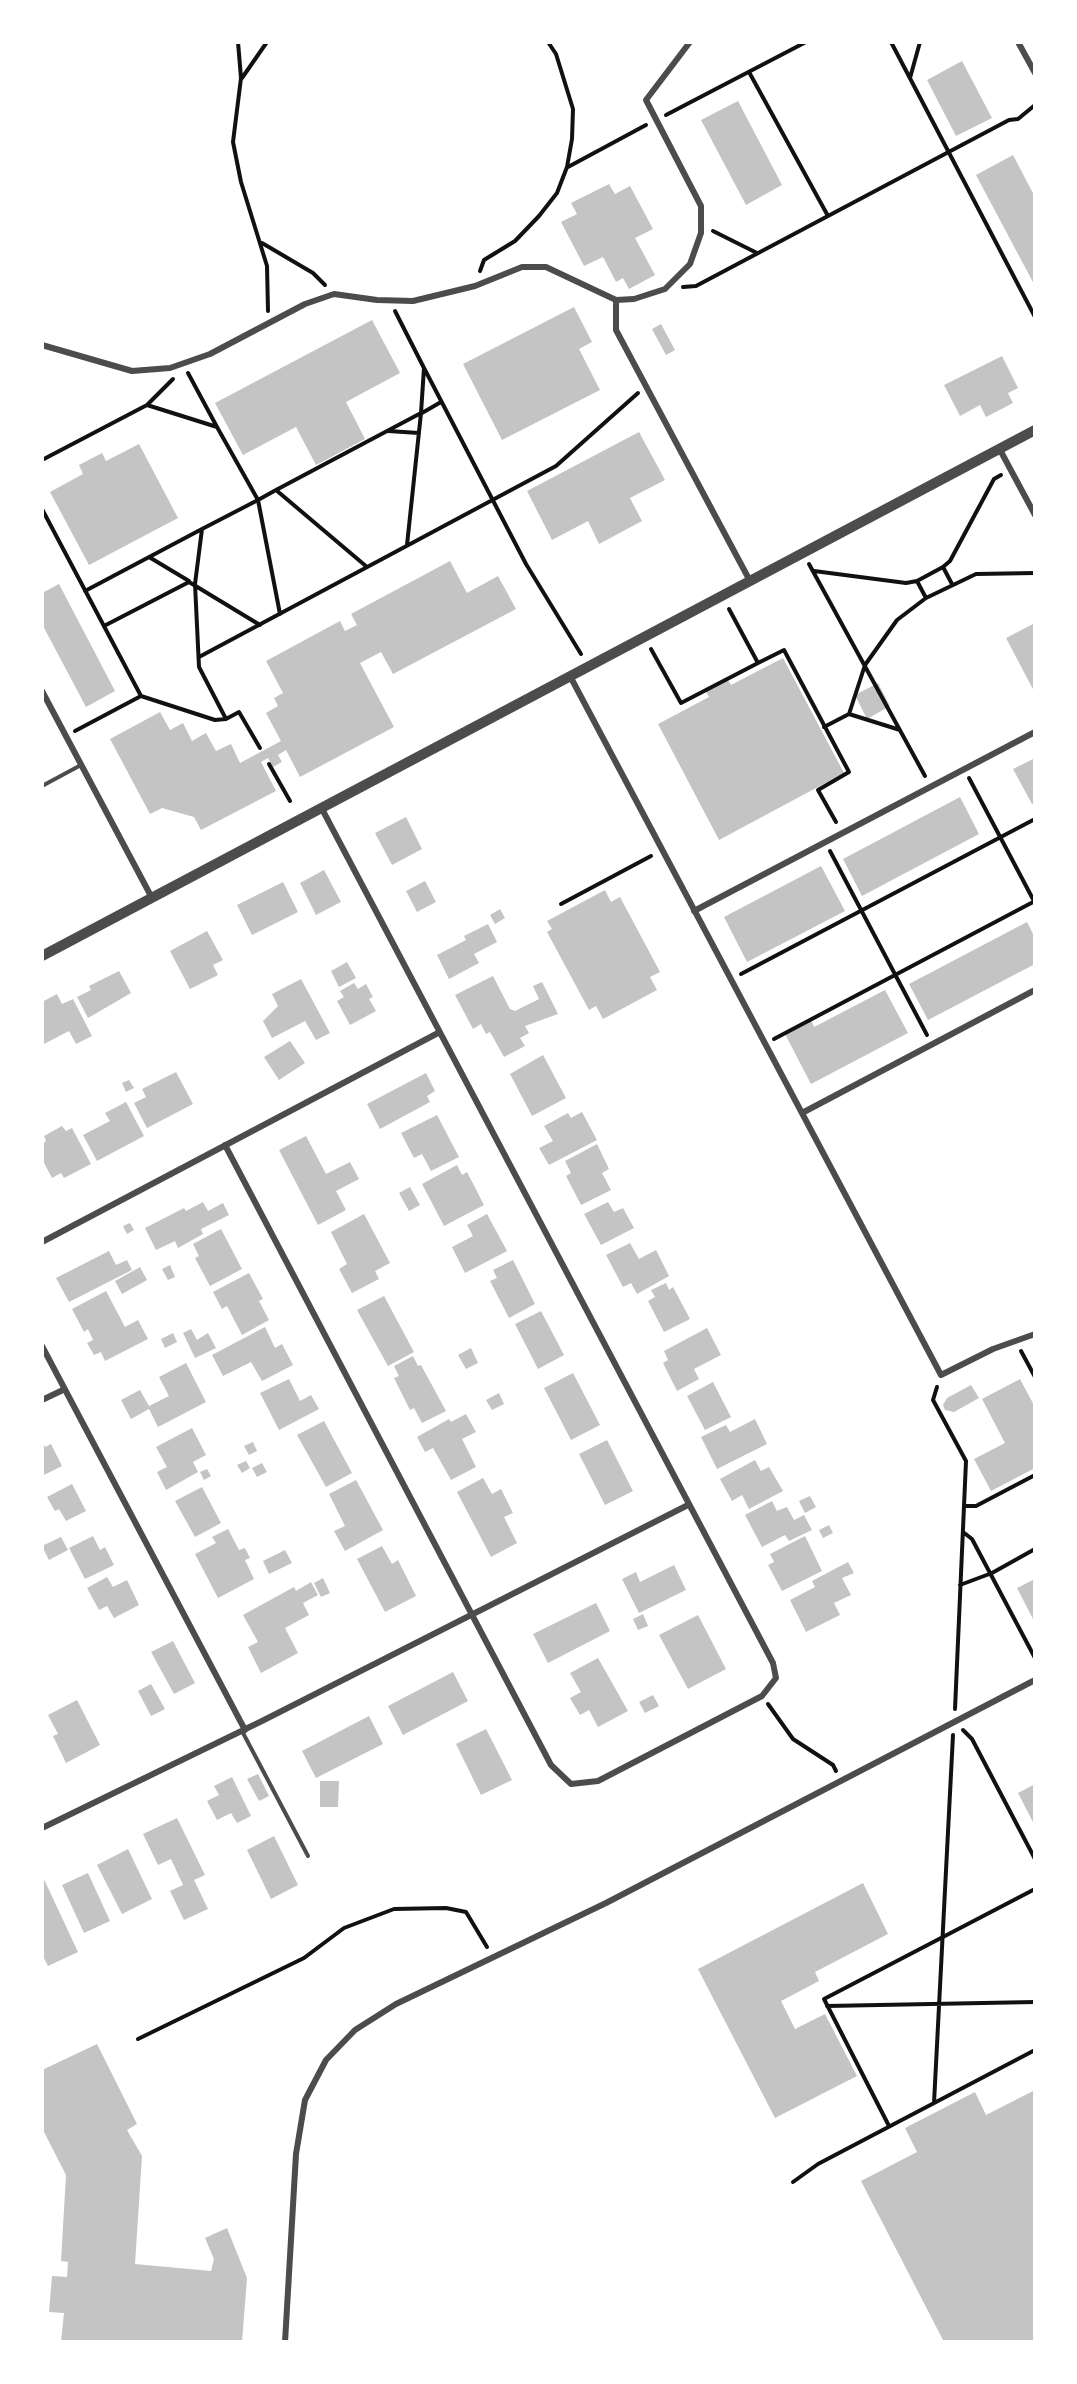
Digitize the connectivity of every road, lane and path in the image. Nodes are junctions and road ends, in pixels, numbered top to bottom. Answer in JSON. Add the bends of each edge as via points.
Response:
{"nodes":[{"id":1,"x":238,"y":42,"type":"edge"},
{"id":2,"x":267,"y":42,"type":"edge"},
{"id":3,"x":548,"y":42,"type":"edge"},
{"id":4,"x":690,"y":42,"type":"edge"},
{"id":5,"x":806,"y":42,"type":"edge"},
{"id":6,"x":891,"y":42,"type":"edge"},
{"id":7,"x":920,"y":42,"type":"edge"},
{"id":8,"x":1018,"y":42,"type":"edge"},
{"id":9,"x":1035,"y":55,"type":"edge"},
{"id":10,"x":1027,"y":59,"type":"junction"},
{"id":11,"x":749,"y":72,"type":"junction"},
{"id":12,"x":1035,"y":74,"type":"edge"},
{"id":13,"x":241,"y":78,"type":"junction"},
{"id":14,"x":910,"y":78,"type":"junction"},
{"id":15,"x":1035,"y":105,"type":"edge"},
{"id":16,"x":656,"y":120,"type":"junction"},
{"id":17,"x":949,"y":152,"type":"junction"},
{"id":18,"x":567,"y":167,"type":"junction"},
{"id":19,"x":828,"y":216,"type":"junction"},
{"id":20,"x":701,"y":233,"type":"junction"},
{"id":21,"x":262,"y":243,"type":"junction"},
{"id":22,"x":757,"y":254,"type":"junction"},
{"id":23,"x":475,"y":286,"type":"junction"},
{"id":24,"x":665,"y":289,"type":"junction"},
{"id":25,"x":334,"y":294,"type":"junction"},
{"id":26,"x":616,"y":300,"type":"junction"},
{"id":27,"x":394,"y":301,"type":"junction"},
{"id":28,"x":1035,"y":316,"type":"edge"},
{"id":29,"x":269,"y":323,"type":"junction"},
{"id":30,"x":42,"y":345,"type":"edge"},
{"id":31,"x":183,"y":364,"type":"junction"},
{"id":32,"x":424,"y":368,"type":"junction"},
{"id":33,"x":646,"y":385,"type":"junction"},
{"id":34,"x":441,"y":402,"type":"junction"},
{"id":35,"x":147,"y":405,"type":"junction"},
{"id":36,"x":421,"y":413,"type":"junction"},
{"id":37,"x":218,"y":427,"type":"junction"},
{"id":38,"x":1035,"y":430,"type":"edge"},
{"id":39,"x":388,"y":431,"type":"junction"},
{"id":40,"x":419,"y":433,"type":"junction"},
{"id":41,"x":999,"y":448,"type":"junction"},
{"id":42,"x":42,"y":460,"type":"edge"},
{"id":43,"x":1011,"y":470,"type":"junction"},
{"id":44,"x":276,"y":490,"type":"junction"},
{"id":45,"x":258,"y":500,"type":"junction"},
{"id":46,"x":493,"y":500,"type":"junction"},
{"id":47,"x":42,"y":509,"type":"edge"},
{"id":48,"x":1035,"y":515,"type":"edge"},
{"id":49,"x":202,"y":529,"type":"junction"},
{"id":50,"x":407,"y":546,"type":"junction"},
{"id":51,"x":803,"y":553,"type":"junction"},
{"id":52,"x":149,"y":557,"type":"junction"},
{"id":53,"x":367,"y":567,"type":"junction"},
{"id":54,"x":943,"y":567,"type":"junction"},
{"id":55,"x":813,"y":571,"type":"junction"},
{"id":56,"x":1035,"y":573,"type":"edge"},
{"id":57,"x":750,"y":581,"type":"junction"},
{"id":58,"x":917,"y":581,"type":"junction"},
{"id":59,"x":195,"y":584,"type":"junction"},
{"id":60,"x":952,"y":584,"type":"junction"},
{"id":61,"x":85,"y":591,"type":"junction"},
{"id":62,"x":722,"y":596,"type":"junction"},
{"id":63,"x":926,"y":598,"type":"junction"},
{"id":64,"x":280,"y":614,"type":"junction"},
{"id":65,"x":260,"y":625,"type":"junction"},
{"id":66,"x":104,"y":626,"type":"junction"},
{"id":67,"x":644,"y":637,"type":"junction"},
{"id":68,"x":199,"y":657,"type":"junction"},
{"id":69,"x":758,"y":663,"type":"junction"},
{"id":70,"x":865,"y":665,"type":"junction"},
{"id":71,"x":588,"y":666,"type":"junction"},
{"id":72,"x":570,"y":676,"type":"junction"},
{"id":73,"x":42,"y":691,"type":"edge"},
{"id":74,"x":141,"y":696,"type":"junction"},
{"id":75,"x":849,"y":714,"type":"junction"},
{"id":76,"x":226,"y":719,"type":"junction"},
{"id":77,"x":824,"y":727,"type":"junction"},
{"id":78,"x":900,"y":731,"type":"junction"},
{"id":79,"x":1035,"y":732,"type":"edge"},
{"id":80,"x":66,"y":736,"type":"junction"},
{"id":81,"x":260,"y":748,"type":"dead end"},
{"id":82,"x":269,"y":764,"type":"dead end"},
{"id":83,"x":81,"y":765,"type":"junction"},
{"id":84,"x":964,"y":769,"type":"junction"},
{"id":85,"x":42,"y":786,"type":"edge"},
{"id":86,"x":931,"y":787,"type":"junction"},
{"id":87,"x":290,"y":801,"type":"dead end"},
{"id":88,"x":322,"y":809,"type":"junction"},
{"id":89,"x":1035,"y":819,"type":"edge"},
{"id":90,"x":842,"y":834,"type":"junction"},
{"id":91,"x":1000,"y":837,"type":"junction"},
{"id":92,"x":825,"y":842,"type":"junction"},
{"id":93,"x":663,"y":850,"type":"junction"},
{"id":94,"x":152,"y":898,"type":"junction"},
{"id":95,"x":1035,"y":902,"type":"edge"},
{"id":96,"x":561,"y":904,"type":"dead end"},
{"id":97,"x":694,"y":911,"type":"junction"},
{"id":98,"x":861,"y":911,"type":"junction"},
{"id":99,"x":42,"y":956,"type":"edge"},
{"id":100,"x":895,"y":975,"type":"junction"},
{"id":101,"x":731,"y":980,"type":"junction"},
{"id":102,"x":1035,"y":990,"type":"edge"},
{"id":103,"x":438,"y":1033,"type":"junction"},
{"id":104,"x":765,"y":1044,"type":"junction"},
{"id":105,"x":932,"y":1045,"type":"junction"},
{"id":106,"x":802,"y":1113,"type":"junction"},
{"id":107,"x":225,"y":1145,"type":"junction"},
{"id":108,"x":42,"y":1242,"type":"edge"},
{"id":109,"x":1035,"y":1334,"type":"edge"},
{"id":110,"x":1016,"y":1341,"type":"junction"},
{"id":111,"x":42,"y":1346,"type":"edge"},
{"id":112,"x":1035,"y":1377,"type":"edge"},
{"id":113,"x":65,"y":1389,"type":"junction"},
{"id":114,"x":42,"y":1400,"type":"edge"},
{"id":115,"x":1035,"y":1475,"type":"edge"},
{"id":116,"x":688,"y":1505,"type":"junction"},
{"id":117,"x":964,"y":1506,"type":"dead end"},
{"id":118,"x":963,"y":1531,"type":"dead end"},
{"id":119,"x":1035,"y":1549,"type":"edge"},
{"id":120,"x":992,"y":1573,"type":"junction"},
{"id":121,"x":960,"y":1585,"type":"dead end"},
{"id":122,"x":473,"y":1614,"type":"junction"},
{"id":123,"x":1035,"y":1658,"type":"edge"},
{"id":124,"x":1035,"y":1680,"type":"edge"},
{"id":125,"x":762,"y":1696,"type":"junction"},
{"id":126,"x":954,"y":1721,"type":"junction"},
{"id":127,"x":243,"y":1731,"type":"junction"},
{"id":128,"x":841,"y":1780,"type":"junction"},
{"id":129,"x":42,"y":1828,"type":"edge"},
{"id":130,"x":308,"y":1856,"type":"dead end"},
{"id":131,"x":1035,"y":1859,"type":"edge"},
{"id":132,"x":1035,"y":1889,"type":"edge"},
{"id":133,"x":492,"y":1957,"type":"junction"},
{"id":134,"x":1035,"y":2002,"type":"edge"},
{"id":135,"x":827,"y":2006,"type":"junction"},
{"id":136,"x":138,"y":2039,"type":"dead end"},
{"id":137,"x":1035,"y":2050,"type":"edge"},
{"id":138,"x":890,"y":2126,"type":"junction"},
{"id":139,"x":793,"y":2182,"type":"dead end"},
{"id":140,"x":285,"y":2342,"type":"edge"}],
"edges":[{"from":1,"to":13,"type":"path"},
{"from":2,"to":13,"type":"path"},
{"from":3,"to":18,"type":"path","via":[[556,54],[573,109]]},
{"from":4,"to":16,"type":"street","via":[[646,100]]},
{"from":5,"to":11,"type":"path"},
{"from":6,"to":14,"type":"path"},
{"from":7,"to":14,"type":"path"},
{"from":8,"to":10,"type":"street"},
{"from":9,"to":10,"type":"lane"},
{"from":10,"to":12,"type":"street"},
{"from":11,"to":16,"type":"path"},
{"from":11,"to":19,"type":"path"},
{"from":13,"to":21,"type":"path","via":[[233,142],[240,182]]},
{"from":14,"to":17,"type":"path"},
{"from":15,"to":17,"type":"path","via":[[1018,118]]},
{"from":16,"to":18,"type":"path"},
{"from":16,"to":20,"type":"street","via":[[701,206]]},
{"from":17,"to":19,"type":"path"},
{"from":17,"to":28,"type":"path"},
{"from":18,"to":23,"type":"path","via":[[557,193],[539,216],[515,241],[484,260]]},
{"from":19,"to":22,"type":"path"},
{"from":20,"to":22,"type":"path","via":[[714,230]]},
{"from":20,"to":24,"type":"street","via":[[690,264]]},
{"from":21,"to":25,"type":"path","via":[[313,273]]},
{"from":21,"to":29,"type":"path"},
{"from":22,"to":24,"type":"path","via":[[696,286]]},
{"from":23,"to":26,"type":"street","via":[[522,267],[546,267]]},
{"from":23,"to":27,"type":"street","via":[[413,301]]},
{"from":24,"to":26,"type":"street"},
{"from":25,"to":27,"type":"street"},
{"from":25,"to":29,"type":"street"},
{"from":26,"to":33,"type":"street","via":[[616,330]]},
{"from":27,"to":32,"type":"path","via":[[395,315]]},
{"from":29,"to":31,"type":"street"},
{"from":30,"to":31,"type":"street","via":[[132,371]]},
{"from":31,"to":35,"type":"path","via":[[167,387]]},
{"from":31,"to":37,"type":"path"},
{"from":32,"to":34,"type":"path"},
{"from":32,"to":36,"type":"path"},
{"from":33,"to":46,"type":"path","via":[[556,466]]},
{"from":33,"to":57,"type":"street"},
{"from":34,"to":36,"type":"path"},
{"from":34,"to":46,"type":"path"},
{"from":35,"to":37,"type":"path"},
{"from":35,"to":42,"type":"path"},
{"from":36,"to":39,"type":"path"},
{"from":36,"to":40,"type":"path"},
{"from":37,"to":45,"type":"path"},
{"from":38,"to":41,"type":"street"},
{"from":39,"to":40,"type":"path"},
{"from":39,"to":44,"type":"path"},
{"from":40,"to":50,"type":"path"},
{"from":41,"to":43,"type":"street"},
{"from":41,"to":51,"type":"street"},
{"from":43,"to":48,"type":"street"},
{"from":43,"to":54,"type":"path","via":[[994,479],[951,561]]},
{"from":44,"to":45,"type":"path"},
{"from":44,"to":53,"type":"path"},
{"from":45,"to":49,"type":"path"},
{"from":45,"to":64,"type":"path"},
{"from":46,"to":50,"type":"path"},
{"from":46,"to":71,"type":"path","via":[[526,564]]},
{"from":47,"to":61,"type":"path"},
{"from":49,"to":52,"type":"path"},
{"from":49,"to":59,"type":"path"},
{"from":50,"to":53,"type":"path"},
{"from":51,"to":55,"type":"path"},
{"from":51,"to":57,"type":"street"},
{"from":52,"to":59,"type":"path"},
{"from":52,"to":61,"type":"path"},
{"from":53,"to":64,"type":"path"},
{"from":54,"to":58,"type":"path"},
{"from":54,"to":60,"type":"path"},
{"from":55,"to":58,"type":"path","via":[[906,583]]},
{"from":55,"to":70,"type":"path"},
{"from":56,"to":60,"type":"path","via":[[976,574]]},
{"from":57,"to":62,"type":"street"},
{"from":58,"to":63,"type":"path"},
{"from":59,"to":65,"type":"path"},
{"from":59,"to":66,"type":"path","via":[[189,582]]},
{"from":59,"to":68,"type":"path"},
{"from":60,"to":63,"type":"path"},
{"from":61,"to":66,"type":"path"},
{"from":62,"to":67,"type":"street"},
{"from":62,"to":69,"type":"path"},
{"from":63,"to":70,"type":"path","via":[[897,620]]},
{"from":64,"to":65,"type":"path"},
{"from":65,"to":68,"type":"path"},
{"from":66,"to":74,"type":"path"},
{"from":67,"to":69,"type":"path","via":[[681,703]]},
{"from":67,"to":71,"type":"street"},
{"from":68,"to":76,"type":"path","via":[[199,667]]},
{"from":69,"to":77,"type":"path","via":[[784,650]]},
{"from":70,"to":75,"type":"path"},
{"from":70,"to":78,"type":"path"},
{"from":71,"to":72,"type":"street"},
{"from":72,"to":88,"type":"street"},
{"from":72,"to":93,"type":"street"},
{"from":73,"to":80,"type":"street"},
{"from":74,"to":76,"type":"path","via":[[215,720]]},
{"from":74,"to":80,"type":"path"},
{"from":75,"to":77,"type":"path"},
{"from":75,"to":78,"type":"path"},
{"from":76,"to":81,"type":"path","via":[[239,712]]},
{"from":77,"to":90,"type":"path","via":[[849,772],[818,790]]},
{"from":78,"to":86,"type":"path"},
{"from":79,"to":84,"type":"street"},
{"from":80,"to":83,"type":"street"},
{"from":82,"to":87,"type":"path"},
{"from":83,"to":85,"type":"lane"},
{"from":83,"to":94,"type":"street"},
{"from":84,"to":86,"type":"street"},
{"from":84,"to":91,"type":"path"},
{"from":86,"to":90,"type":"street"},
{"from":88,"to":94,"type":"street"},
{"from":88,"to":103,"type":"street"},
{"from":89,"to":91,"type":"path"},
{"from":90,"to":92,"type":"street"},
{"from":91,"to":95,"type":"path"},
{"from":91,"to":98,"type":"path"},
{"from":92,"to":97,"type":"street"},
{"from":92,"to":98,"type":"path"},
{"from":93,"to":96,"type":"path"},
{"from":93,"to":97,"type":"street"},
{"from":94,"to":99,"type":"street"},
{"from":95,"to":100,"type":"path"},
{"from":97,"to":101,"type":"street"},
{"from":98,"to":100,"type":"path"},
{"from":98,"to":101,"type":"path"},
{"from":100,"to":104,"type":"path"},
{"from":100,"to":105,"type":"path"},
{"from":101,"to":104,"type":"street"},
{"from":102,"to":105,"type":"street"},
{"from":103,"to":107,"type":"street"},
{"from":103,"to":116,"type":"street"},
{"from":104,"to":106,"type":"street"},
{"from":105,"to":106,"type":"street"},
{"from":106,"to":110,"type":"street","via":[[941,1375]]},
{"from":107,"to":108,"type":"street"},
{"from":107,"to":122,"type":"street"},
{"from":109,"to":110,"type":"street"},
{"from":110,"to":112,"type":"path"},
{"from":111,"to":113,"type":"street"},
{"from":113,"to":114,"type":"street"},
{"from":113,"to":127,"type":"street"},
{"from":115,"to":117,"type":"path","via":[[976,1506]]},
{"from":116,"to":122,"type":"street"},
{"from":116,"to":125,"type":"street","via":[[773,1663],[776,1678]]},
{"from":118,"to":120,"type":"path"},
{"from":119,"to":120,"type":"path"},
{"from":120,"to":121,"type":"path"},
{"from":120,"to":123,"type":"path"},
{"from":122,"to":125,"type":"street","via":[[551,1765],[571,1784],[598,1781]]},
{"from":122,"to":127,"type":"street"},
{"from":124,"to":126,"type":"street"},
{"from":125,"to":128,"type":"path","via":[[793,1739],[833,1765]]},
{"from":126,"to":128,"type":"street"},
{"from":126,"to":131,"type":"path","via":[[972,1739]]},
{"from":127,"to":129,"type":"street"},
{"from":127,"to":130,"type":"lane"},
{"from":128,"to":133,"type":"street","via":[[606,1903]]},
{"from":132,"to":135,"type":"path","via":[[824,1998]]},
{"from":133,"to":136,"type":"path","via":[[466,1912],[446,1908],[394,1909],[344,1928],[304,1958]]},
{"from":133,"to":140,"type":"street","via":[[396,2004],[355,2030],[326,2060],[305,2100],[296,2154]]},
{"from":134,"to":135,"type":"path"},
{"from":135,"to":138,"type":"path"},
{"from":137,"to":138,"type":"path"},
{"from":138,"to":139,"type":"path","via":[[818,2164]]}]}
